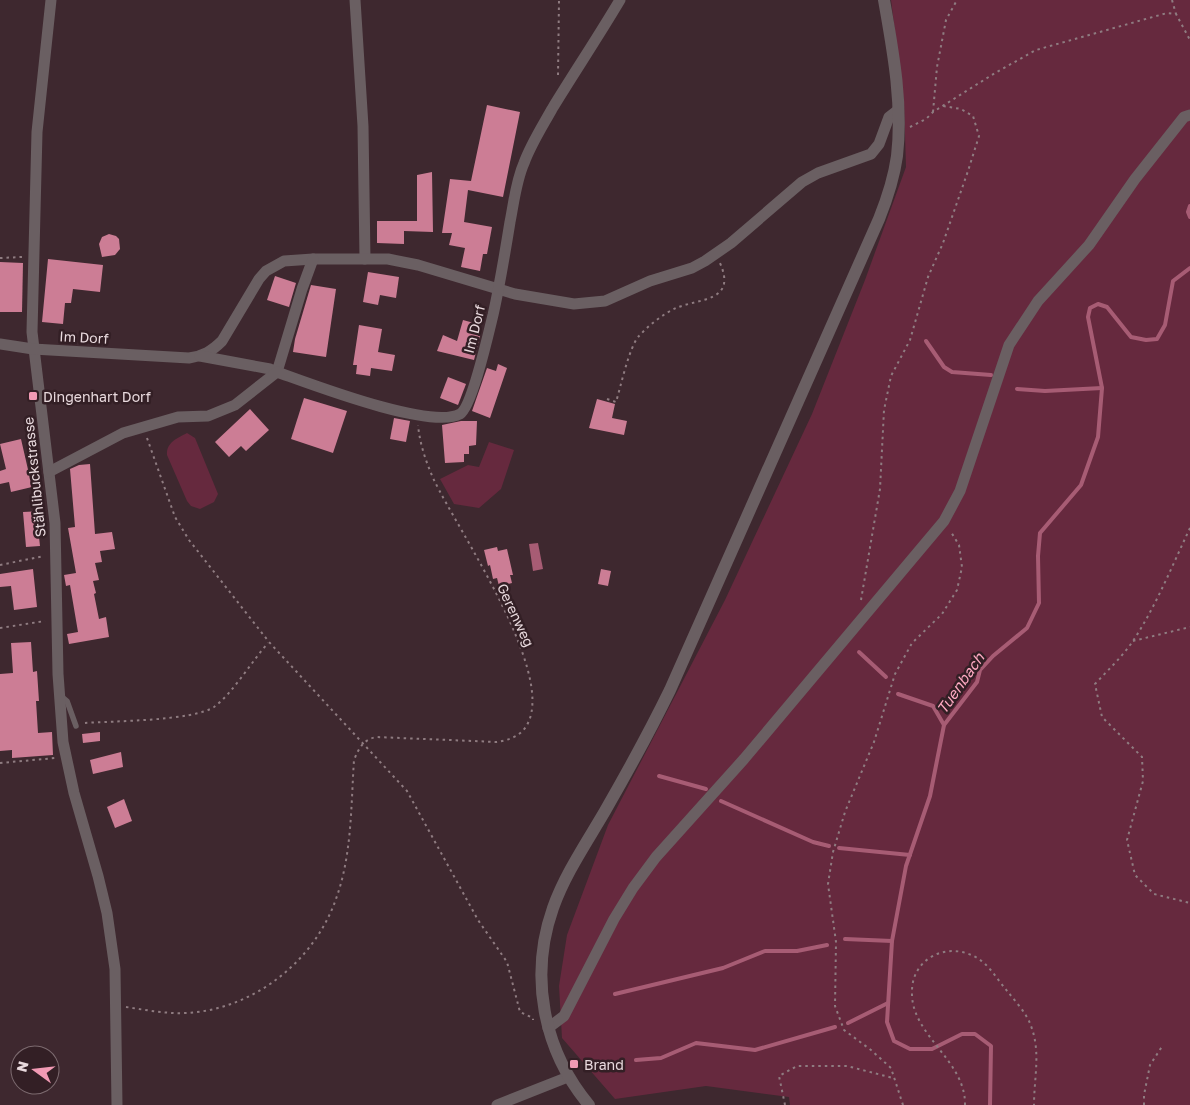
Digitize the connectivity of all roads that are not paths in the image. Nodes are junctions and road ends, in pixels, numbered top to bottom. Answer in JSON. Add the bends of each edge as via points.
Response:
{"nodes":[{"id":1,"x":51,"y":0,"type":"edge"},
{"id":2,"x":355,"y":0,"type":"edge"},
{"id":3,"x":620,"y":0,"type":"edge"},
{"id":4,"x":884,"y":0,"type":"edge"},
{"id":5,"x":898,"y":110,"type":"junction"},
{"id":6,"x":1190,"y":115,"type":"edge"},
{"id":7,"x":312,"y":259,"type":"junction"},
{"id":8,"x":365,"y":259,"type":"junction"},
{"id":9,"x":499,"y":291,"type":"junction"},
{"id":10,"x":0,"y":344,"type":"edge"},
{"id":11,"x":33,"y":349,"type":"junction"},
{"id":12,"x":200,"y":356,"type":"junction"},
{"id":13,"x":277,"y":372,"type":"junction"},
{"id":14,"x":49,"y":472,"type":"junction"},
{"id":15,"x":59,"y":694,"type":"junction"},
{"id":16,"x":75,"y":725,"type":"road end"},
{"id":17,"x":548,"y":1028,"type":"junction"},
{"id":18,"x":568,"y":1077,"type":"junction"},
{"id":19,"x":117,"y":1105,"type":"edge"},
{"id":20,"x":497,"y":1105,"type":"edge"},
{"id":21,"x":589,"y":1105,"type":"edge"}],
"edges":[{"from":1,"to":11,"type":"street","name":"Stählibuckstrasse","via":[[37,132]]},
{"from":2,"to":8,"type":"street","via":[[363,126]]},
{"from":3,"to":9,"type":"street","via":[[538,132],[523,164]]},
{"from":4,"to":5,"type":"street"},
{"from":5,"to":9,"type":"street","via":[[889,117],[879,144],[871,154],[802,182],[747,230],[692,268],[650,281],[605,301],[590,303],[574,304]]},
{"from":5,"to":17,"type":"street","via":[[893,176],[879,219],[659,713],[553,908],[541,968]]},
{"from":6,"to":17,"type":"street","via":[[1184,118],[1135,179],[1089,245],[1038,301],[1009,346],[960,491],[944,521],[744,759],[656,857],[614,919],[564,1016]]},
{"from":7,"to":8,"type":"street","name":"Im Dorf"},
{"from":7,"to":12,"type":"street","name":"Im Dorf","via":[[284,261],[266,271],[258,279],[222,341]]},
{"from":7,"to":13,"type":"street"},
{"from":8,"to":9,"type":"street","name":"Im Dorf","via":[[418,265]]},
{"from":9,"to":13,"type":"street","name":"Im Dorf","via":[[485,350],[464,410],[459,414],[448,417],[418,415],[341,395]]},
{"from":10,"to":11,"type":"street","name":"Im Dorf"},
{"from":11,"to":12,"type":"street","name":"Im Dorf"},
{"from":11,"to":14,"type":"street","name":"Stählibuckstrasse"},
{"from":12,"to":13,"type":"street","name":"Im Dorf"},
{"from":13,"to":14,"type":"street","via":[[235,405],[208,416],[178,417],[123,433]]},
{"from":14,"to":15,"type":"street","name":"Stählibuckstrasse","via":[[57,553]]},
{"from":15,"to":16,"type":"lane","via":[[68,701]]},
{"from":15,"to":19,"type":"street","name":"Stählibuckstrasse","via":[[66,757],[112,942],[117,1006]]},
{"from":17,"to":18,"type":"street"},
{"from":18,"to":20,"type":"street"},
{"from":18,"to":21,"type":"street"}]}
